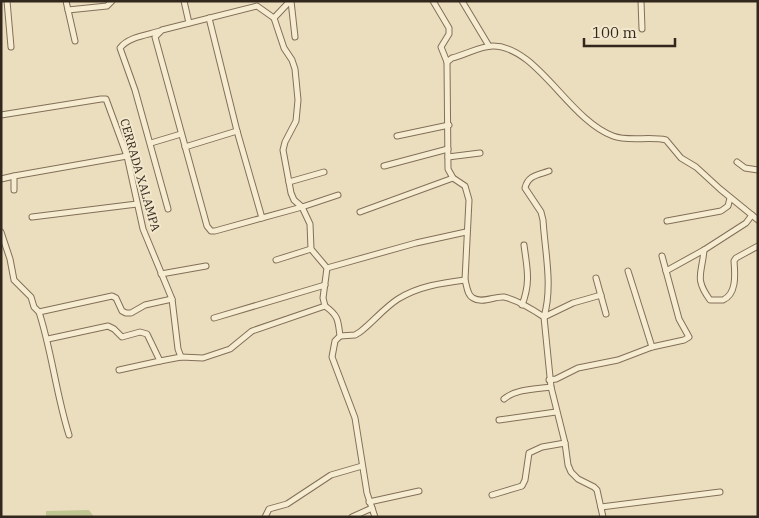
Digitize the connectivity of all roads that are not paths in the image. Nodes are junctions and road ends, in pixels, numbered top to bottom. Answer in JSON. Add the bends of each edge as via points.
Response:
{"nodes":[{"id":1,"x":7,"y":1,"type":"edge"},
{"id":2,"x":66,"y":1,"type":"edge"},
{"id":3,"x":112,"y":1,"type":"edge"},
{"id":4,"x":184,"y":1,"type":"edge"},
{"id":5,"x":252,"y":1,"type":"edge"},
{"id":6,"x":290,"y":1,"type":"edge"},
{"id":7,"x":433,"y":1,"type":"edge"},
{"id":8,"x":462,"y":1,"type":"edge"},
{"id":9,"x":642,"y":1,"type":"edge"},
{"id":10,"x":257,"y":6,"type":"junction"},
{"id":11,"x":68,"y":10,"type":"junction"},
{"id":12,"x":209,"y":18,"type":"junction"},
{"id":13,"x":274,"y":18,"type":"junction"},
{"id":14,"x":189,"y":23,"type":"junction"},
{"id":15,"x":642,"y":29,"type":"dead end"},
{"id":16,"x":162,"y":30,"type":"junction"},
{"id":17,"x":294,"y":37,"type":"dead end"},
{"id":18,"x":75,"y":41,"type":"dead end"},
{"id":19,"x":489,"y":46,"type":"junction"},
{"id":20,"x":11,"y":47,"type":"dead end"},
{"id":21,"x":448,"y":62,"type":"junction"},
{"id":22,"x":1,"y":115,"type":"edge"},
{"id":23,"x":449,"y":125,"type":"junction"},
{"id":24,"x":238,"y":131,"type":"junction"},
{"id":25,"x":181,"y":134,"type":"junction"},
{"id":26,"x":397,"y":136,"type":"dead end"},
{"id":27,"x":150,"y":143,"type":"junction"},
{"id":28,"x":185,"y":147,"type":"junction"},
{"id":29,"x":448,"y":149,"type":"junction"},
{"id":30,"x":480,"y":153,"type":"dead end"},
{"id":31,"x":127,"y":156,"type":"junction"},
{"id":32,"x":448,"y":157,"type":"junction"},
{"id":33,"x":737,"y":162,"type":"dead end"},
{"id":34,"x":384,"y":166,"type":"dead end"},
{"id":35,"x":758,"y":170,"type":"edge"},
{"id":36,"x":549,"y":171,"type":"dead end"},
{"id":37,"x":324,"y":172,"type":"dead end"},
{"id":38,"x":14,"y":176,"type":"junction"},
{"id":39,"x":453,"y":178,"type":"junction"},
{"id":40,"x":1,"y":179,"type":"edge"},
{"id":41,"x":289,"y":182,"type":"junction"},
{"id":42,"x":14,"y":190,"type":"dead end"},
{"id":43,"x":338,"y":195,"type":"dead end"},
{"id":44,"x":730,"y":198,"type":"junction"},
{"id":45,"x":138,"y":204,"type":"junction"},
{"id":46,"x":302,"y":207,"type":"junction"},
{"id":47,"x":168,"y":209,"type":"dead end"},
{"id":48,"x":360,"y":212,"type":"dead end"},
{"id":49,"x":752,"y":215,"type":"junction"},
{"id":50,"x":32,"y":217,"type":"dead end"},
{"id":51,"x":262,"y":218,"type":"junction"},
{"id":52,"x":758,"y":220,"type":"edge"},
{"id":53,"x":667,"y":221,"type":"dead end"},
{"id":54,"x":1,"y":232,"type":"edge"},
{"id":55,"x":466,"y":232,"type":"junction"},
{"id":56,"x":524,"y":245,"type":"dead end"},
{"id":57,"x":758,"y":246,"type":"edge"},
{"id":58,"x":311,"y":249,"type":"junction"},
{"id":59,"x":704,"y":250,"type":"junction"},
{"id":60,"x":662,"y":256,"type":"dead end"},
{"id":61,"x":276,"y":260,"type":"dead end"},
{"id":62,"x":206,"y":266,"type":"dead end"},
{"id":63,"x":327,"y":268,"type":"junction"},
{"id":64,"x":628,"y":271,"type":"dead end"},
{"id":65,"x":666,"y":271,"type":"junction"},
{"id":66,"x":161,"y":274,"type":"junction"},
{"id":67,"x":596,"y":278,"type":"dead end"},
{"id":68,"x":465,"y":280,"type":"junction"},
{"id":69,"x":325,"y":285,"type":"junction"},
{"id":70,"x":601,"y":295,"type":"junction"},
{"id":71,"x":172,"y":299,"type":"junction"},
{"id":72,"x":522,"y":305,"type":"junction"},
{"id":73,"x":325,"y":306,"type":"junction"},
{"id":74,"x":39,"y":312,"type":"junction"},
{"id":75,"x":606,"y":314,"type":"dead end"},
{"id":76,"x":544,"y":317,"type":"junction"},
{"id":77,"x":214,"y":318,"type":"dead end"},
{"id":78,"x":340,"y":336,"type":"junction"},
{"id":79,"x":48,"y":339,"type":"junction"},
{"id":80,"x":652,"y":347,"type":"junction"},
{"id":81,"x":180,"y":357,"type":"junction"},
{"id":82,"x":160,"y":361,"type":"junction"},
{"id":83,"x":119,"y":370,"type":"dead end"},
{"id":84,"x":549,"y":380,"type":"junction"},
{"id":85,"x":550,"y":387,"type":"junction"},
{"id":86,"x":504,"y":400,"type":"dead end"},
{"id":87,"x":556,"y":412,"type":"junction"},
{"id":88,"x":499,"y":420,"type":"dead end"},
{"id":89,"x":68,"y":435,"type":"dead end"},
{"id":90,"x":565,"y":443,"type":"junction"},
{"id":91,"x":362,"y":466,"type":"junction"},
{"id":92,"x":419,"y":490,"type":"dead end"},
{"id":93,"x":720,"y":492,"type":"dead end"},
{"id":94,"x":492,"y":495,"type":"dead end"},
{"id":95,"x":370,"y":502,"type":"junction"},
{"id":96,"x":601,"y":506,"type":"junction"},
{"id":97,"x":372,"y":508,"type":"junction"},
{"id":98,"x":265,"y":517,"type":"edge"},
{"id":99,"x":352,"y":517,"type":"edge"},
{"id":100,"x":375,"y":517,"type":"edge"},
{"id":101,"x":603,"y":517,"type":"edge"}],
"edges":[{"from":1,"to":20,"type":"street"},
{"from":2,"to":11,"type":"street"},
{"from":3,"to":11,"type":"street","via":[[107,6]]},
{"from":4,"to":14,"type":"street"},
{"from":5,"to":10,"type":"street"},
{"from":6,"to":13,"type":"street"},
{"from":6,"to":17,"type":"street"},
{"from":7,"to":21,"type":"street","via":[[449,28],[441,47]]},
{"from":8,"to":19,"type":"street"},
{"from":9,"to":15,"type":"street"},
{"from":10,"to":12,"type":"street"},
{"from":10,"to":13,"type":"street"},
{"from":11,"to":18,"type":"street"},
{"from":12,"to":14,"type":"street"},
{"from":12,"to":24,"type":"street"},
{"from":13,"to":41,"type":"street","via":[[295,69],[298,100],[296,121],[283,150]]},
{"from":14,"to":16,"type":"street"},
{"from":16,"to":25,"type":"street","via":[[155,41]]},
{"from":16,"to":27,"type":"street","via":[[130,40],[120,48]]},
{"from":19,"to":21,"type":"street"},
{"from":19,"to":44,"type":"street","via":[[518,54],[577,112],[612,136],[666,140],[681,158],[696,167]]},
{"from":21,"to":23,"type":"street"},
{"from":22,"to":31,"type":"street","name":"CERRADA XALAMPA","via":[[106,99]]},
{"from":23,"to":26,"type":"street"},
{"from":23,"to":29,"type":"street"},
{"from":24,"to":28,"type":"street"},
{"from":24,"to":51,"type":"street"},
{"from":25,"to":27,"type":"street"},
{"from":25,"to":28,"type":"street"},
{"from":27,"to":47,"type":"street"},
{"from":28,"to":51,"type":"street","via":[[210,231]]},
{"from":29,"to":32,"type":"street"},
{"from":29,"to":34,"type":"street"},
{"from":30,"to":32,"type":"street"},
{"from":31,"to":38,"type":"street"},
{"from":31,"to":45,"type":"street","name":"CERRADA XALAMPA"},
{"from":32,"to":39,"type":"street","via":[[448,170]]},
{"from":33,"to":35,"type":"street","via":[[745,168]]},
{"from":36,"to":76,"type":"street","via":[[532,176],[525,184],[543,220],[548,278]]},
{"from":37,"to":41,"type":"street"},
{"from":38,"to":40,"type":"street"},
{"from":38,"to":42,"type":"street"},
{"from":39,"to":48,"type":"street"},
{"from":39,"to":55,"type":"street","via":[[468,191]]},
{"from":41,"to":46,"type":"street","via":[[292,196]]},
{"from":43,"to":46,"type":"street"},
{"from":44,"to":49,"type":"street"},
{"from":44,"to":53,"type":"street","via":[[728,206],[721,211]]},
{"from":45,"to":50,"type":"street"},
{"from":45,"to":66,"type":"street","name":"CERRADA XALAMPA","via":[[143,228]]},
{"from":46,"to":51,"type":"street"},
{"from":46,"to":58,"type":"street","via":[[310,224]]},
{"from":49,"to":52,"type":"street"},
{"from":49,"to":59,"type":"street","via":[[746,223]]},
{"from":54,"to":74,"type":"street","via":[[14,280],[31,297]]},
{"from":55,"to":63,"type":"street"},
{"from":55,"to":68,"type":"street"},
{"from":56,"to":72,"type":"street","via":[[528,290]]},
{"from":57,"to":59,"type":"street","via":[[734,261],[732,293],[723,300],[710,300],[701,286],[699,279]]},
{"from":58,"to":61,"type":"street"},
{"from":58,"to":63,"type":"street"},
{"from":59,"to":65,"type":"street"},
{"from":60,"to":65,"type":"street"},
{"from":62,"to":66,"type":"street"},
{"from":63,"to":69,"type":"street"},
{"from":64,"to":80,"type":"street"},
{"from":65,"to":80,"type":"street","via":[[679,319],[689,338]]},
{"from":66,"to":71,"type":"street","name":"CERRADA XALAMPA"},
{"from":67,"to":70,"type":"street"},
{"from":68,"to":72,"type":"street","via":[[472,298],[505,297]]},
{"from":68,"to":78,"type":"street","via":[[414,291],[398,300],[360,332]]},
{"from":69,"to":73,"type":"street"},
{"from":69,"to":77,"type":"street"},
{"from":70,"to":75,"type":"street"},
{"from":70,"to":76,"type":"street","via":[[573,303]]},
{"from":71,"to":74,"type":"street","via":[[145,304],[131,313],[122,311],[112,296]]},
{"from":71,"to":81,"type":"street","name":"CERRADA XALAMPA"},
{"from":72,"to":76,"type":"street"},
{"from":73,"to":78,"type":"street","via":[[338,318]]},
{"from":73,"to":81,"type":"street","via":[[252,331],[230,349],[203,358]]},
{"from":74,"to":79,"type":"street"},
{"from":76,"to":84,"type":"street"},
{"from":78,"to":91,"type":"street","via":[[335,341],[332,357],[355,418]]},
{"from":79,"to":82,"type":"street","via":[[108,326],[122,337],[144,332]]},
{"from":79,"to":89,"type":"street"},
{"from":80,"to":84,"type":"street","via":[[618,360],[578,368]]},
{"from":81,"to":82,"type":"street"},
{"from":82,"to":83,"type":"street"},
{"from":84,"to":85,"type":"street"},
{"from":85,"to":86,"type":"street","via":[[516,392]]},
{"from":85,"to":87,"type":"street"},
{"from":87,"to":88,"type":"street"},
{"from":87,"to":90,"type":"street"},
{"from":90,"to":94,"type":"street","via":[[532,451],[522,486]]},
{"from":90,"to":96,"type":"street","via":[[571,472],[594,486]]},
{"from":91,"to":95,"type":"street"},
{"from":91,"to":98,"type":"street","via":[[326,477],[287,504],[269,509]]},
{"from":92,"to":95,"type":"street"},
{"from":93,"to":96,"type":"street"},
{"from":95,"to":97,"type":"street"},
{"from":96,"to":101,"type":"street"},
{"from":97,"to":99,"type":"street"},
{"from":97,"to":100,"type":"street"}]}
